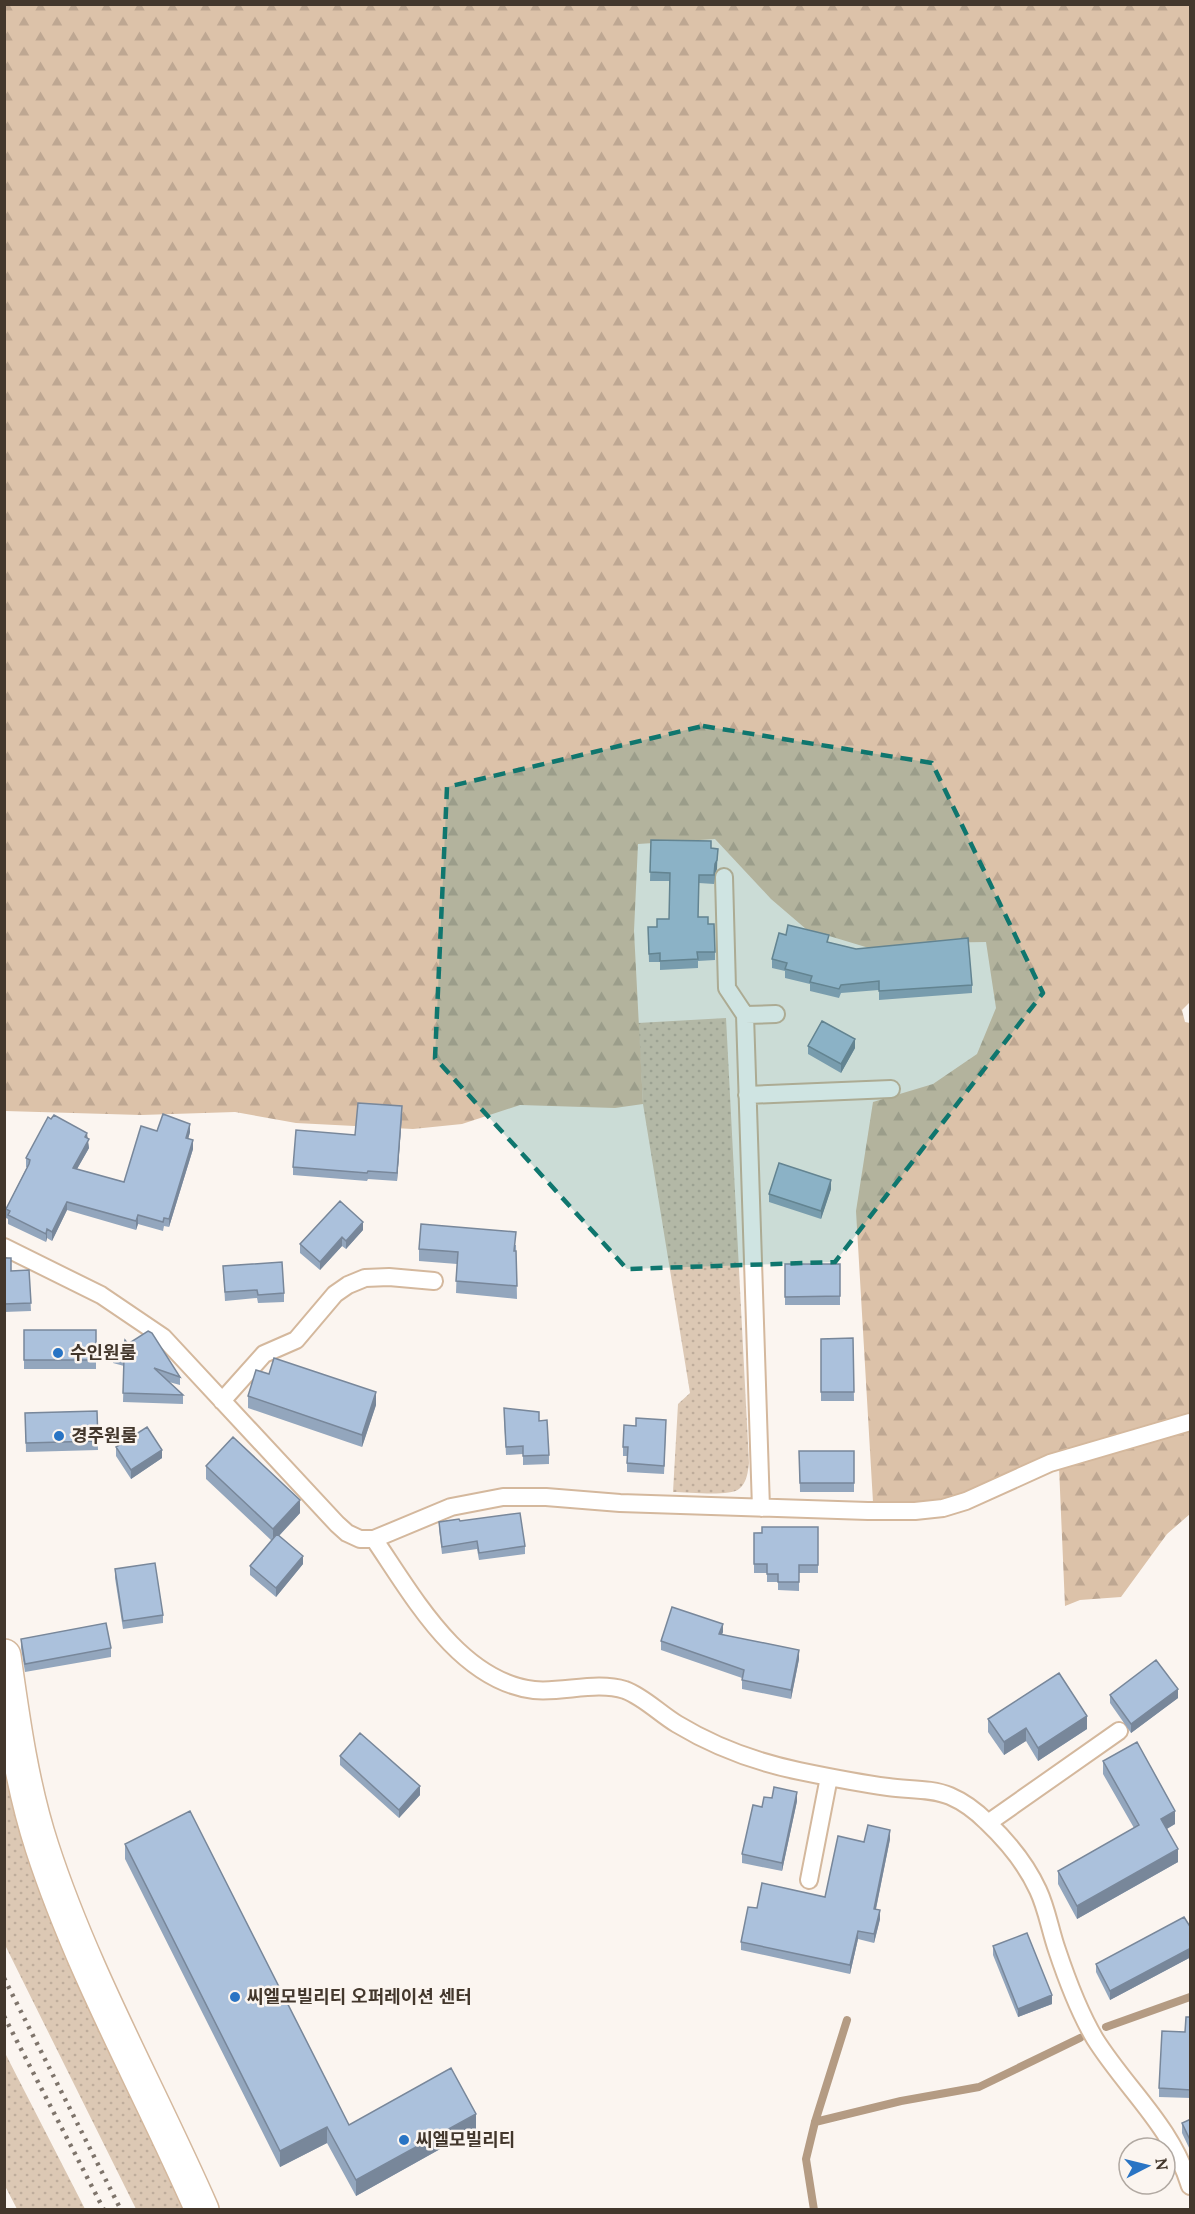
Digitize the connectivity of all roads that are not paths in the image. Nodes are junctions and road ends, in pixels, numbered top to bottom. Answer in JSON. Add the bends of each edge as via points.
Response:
{"nodes":[{"id":1,"x":724,"y":877,"type":"dead end"},
{"id":2,"x":777,"y":1014,"type":"dead end"},
{"id":3,"x":745,"y":1015,"type":"junction"},
{"id":4,"x":891,"y":1089,"type":"dead end"},
{"id":5,"x":747,"y":1095,"type":"junction"},
{"id":6,"x":4,"y":1247,"type":"edge"},
{"id":7,"x":434,"y":1281,"type":"dead end"},
{"id":8,"x":222,"y":1401,"type":"junction"},
{"id":9,"x":1191,"y":1422,"type":"edge"},
{"id":10,"x":760,"y":1508,"type":"junction"},
{"id":11,"x":374,"y":1539,"type":"junction"},
{"id":12,"x":4,"y":1656,"type":"edge"},
{"id":13,"x":1119,"y":1731,"type":"dead end"},
{"id":14,"x":829,"y":1776,"type":"junction"},
{"id":15,"x":988,"y":1823,"type":"junction"},
{"id":16,"x":808,"y":1880,"type":"dead end"},
{"id":17,"x":1191,"y":2186,"type":"edge"},
{"id":18,"x":202,"y":2210,"type":"edge"}],
"edges":[{"from":1,"to":3,"type":"lane","via":[[727,988]]},
{"from":2,"to":3,"type":"lane"},
{"from":3,"to":5,"type":"lane"},
{"from":4,"to":5,"type":"lane"},
{"from":5,"to":10,"type":"lane"},
{"from":6,"to":8,"type":"lane","via":[[101,1295],[145,1323]]},
{"from":7,"to":8,"type":"lane","via":[[365,1278],[348,1285],[335,1294],[296,1340],[264,1354]]},
{"from":8,"to":11,"type":"lane","via":[[337,1524],[360,1539]]},
{"from":9,"to":10,"type":"lane","via":[[1050,1463],[943,1508]]},
{"from":10,"to":11,"type":"lane","via":[[503,1497],[451,1507]]},
{"from":11,"to":14,"type":"lane","via":[[456,1650],[494,1679],[537,1690],[625,1690],[695,1735],[734,1753]]},
{"from":12,"to":18,"type":"street","via":[[42,1848],[114,2026]]},
{"from":13,"to":15,"type":"lane"},
{"from":14,"to":15,"type":"lane","via":[[951,1796]]},
{"from":14,"to":16,"type":"lane"},
{"from":15,"to":17,"type":"lane","via":[[1038,1890],[1061,1960],[1096,2039],[1177,2150]]}]}
